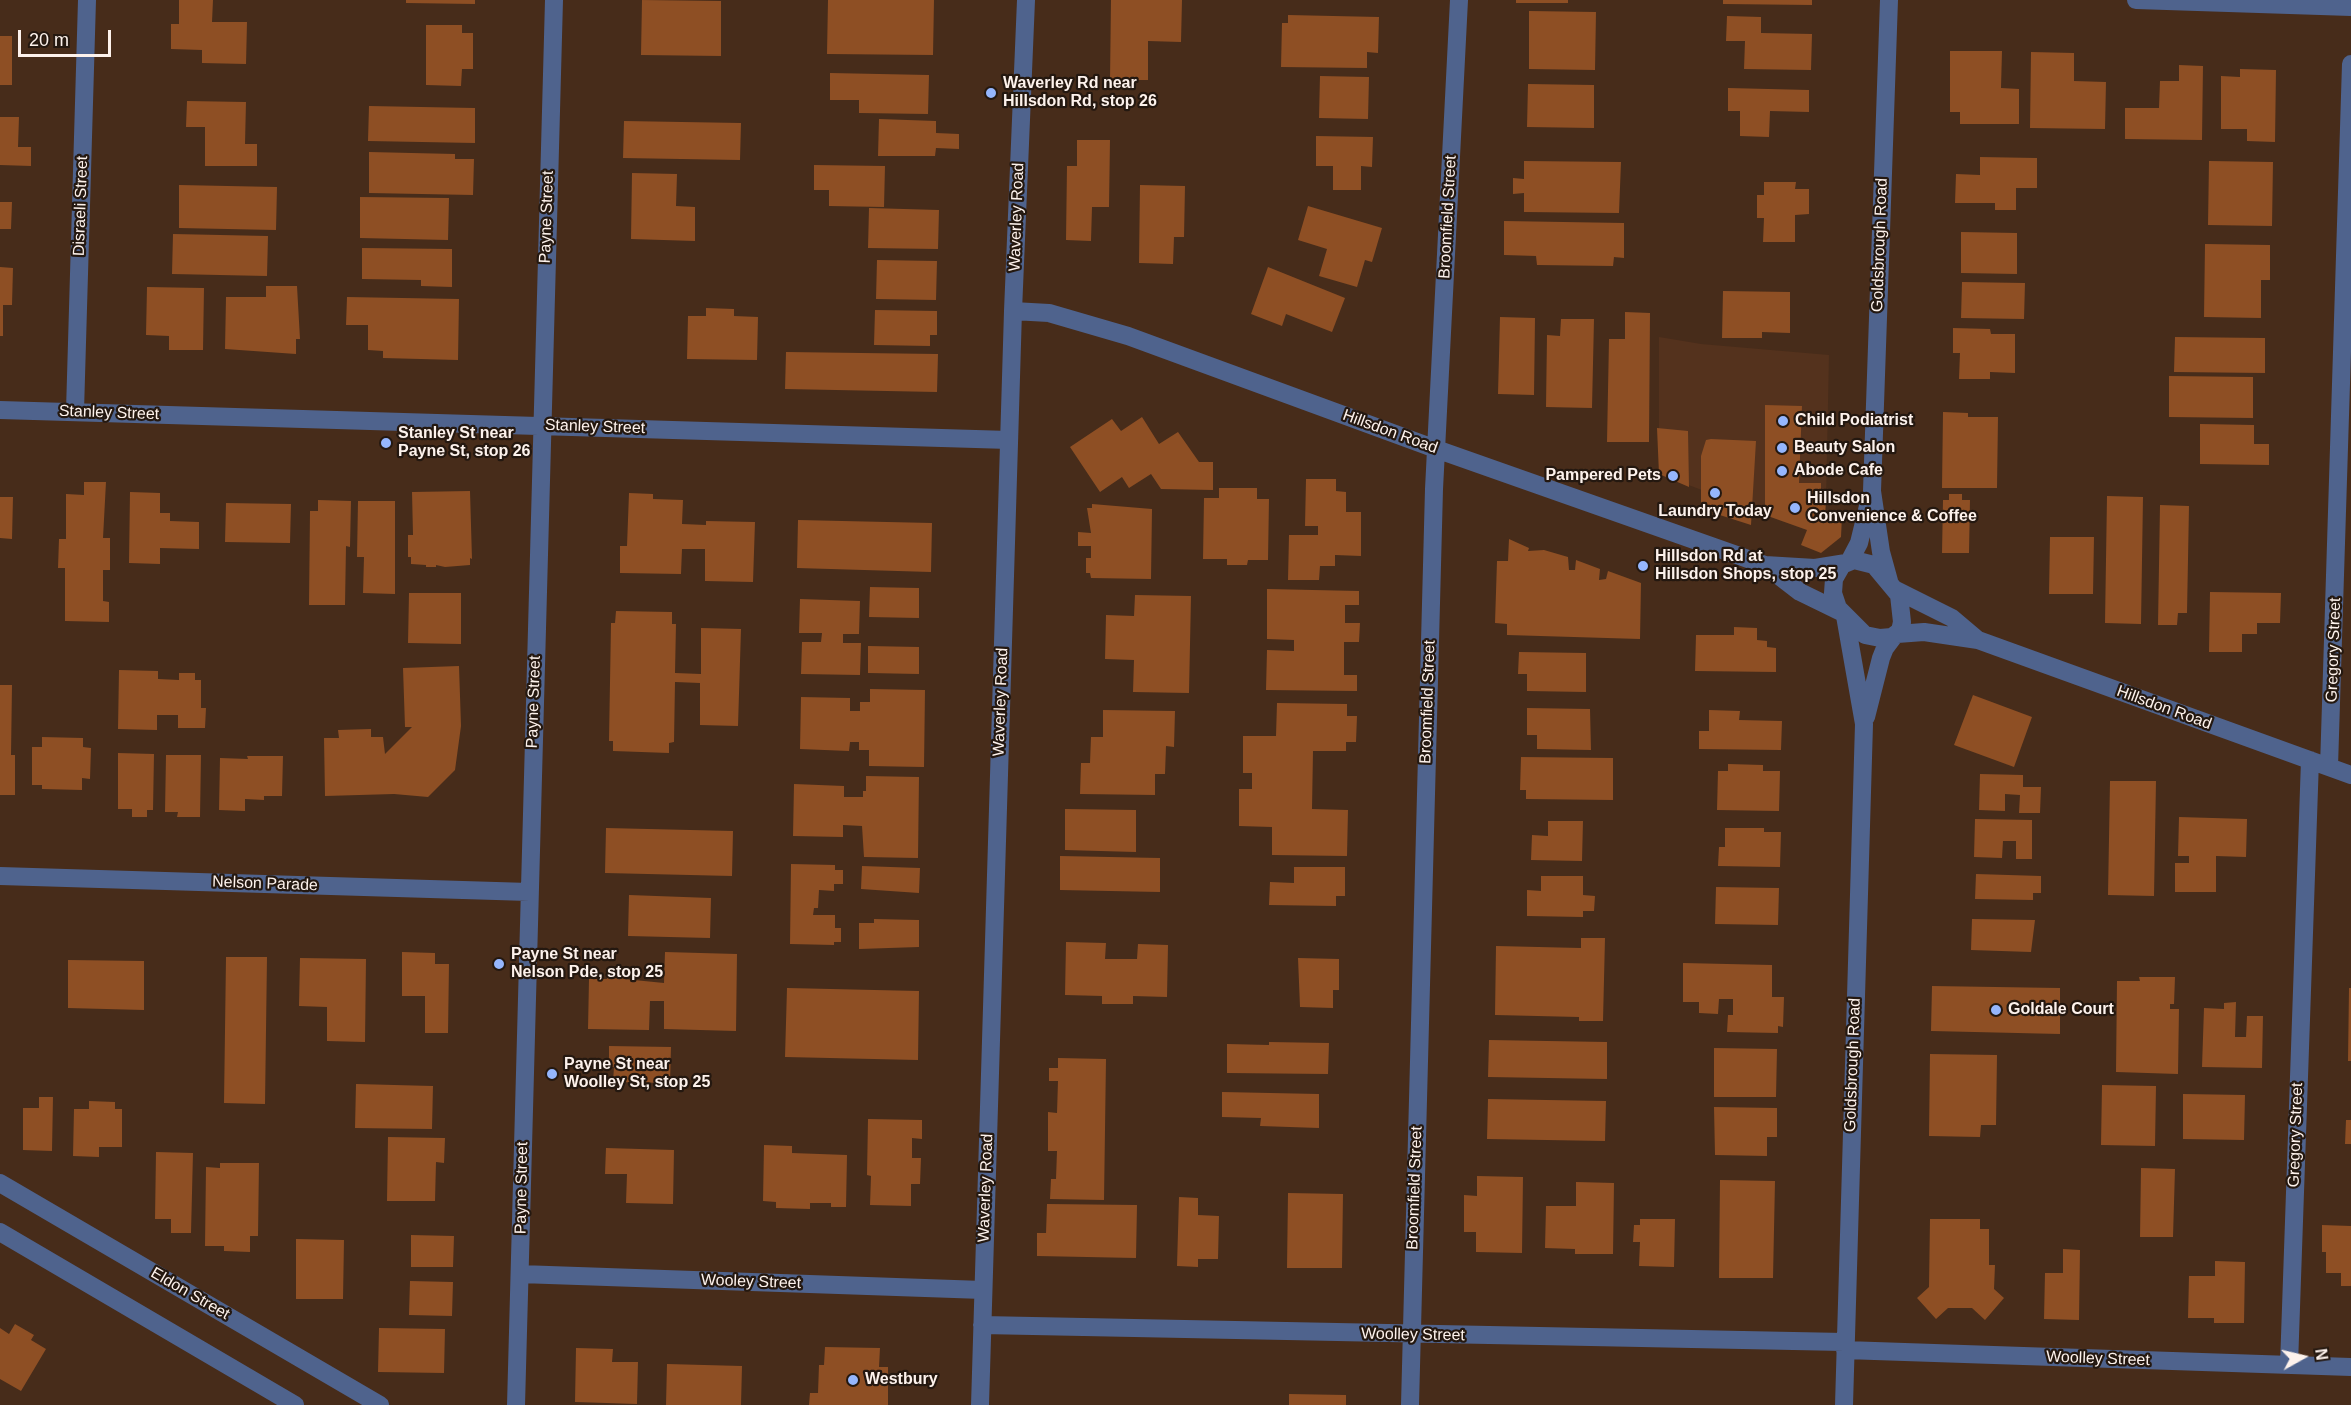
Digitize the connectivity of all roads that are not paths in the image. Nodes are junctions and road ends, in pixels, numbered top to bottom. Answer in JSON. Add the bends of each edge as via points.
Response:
{"nodes":[{"id":1,"x":87,"y":0,"type":"edge"},
{"id":2,"x":554,"y":0,"type":"edge"},
{"id":3,"x":1026,"y":0,"type":"edge"},
{"id":4,"x":1459,"y":0,"type":"edge"},
{"id":5,"x":1889,"y":0,"type":"edge"},
{"id":6,"x":2136,"y":0,"type":"edge"},
{"id":7,"x":2351,"y":7,"type":"edge"},
{"id":8,"x":2351,"y":64,"type":"edge"},
{"id":9,"x":2349,"y":264,"type":"edge"},
{"id":10,"x":2348,"y":308,"type":"edge"},
{"id":11,"x":1013,"y":311,"type":"junction"},
{"id":12,"x":0,"y":410,"type":"edge"},
{"id":13,"x":75,"y":411,"type":"junction"},
{"id":14,"x":542,"y":426,"type":"junction"},
{"id":15,"x":1010,"y":440,"type":"junction"},
{"id":16,"x":1436,"y":449,"type":"junction"},
{"id":17,"x":1872,"y":491,"type":"junction"},
{"id":18,"x":1847,"y":562,"type":"junction"},
{"id":19,"x":1765,"y":564,"type":"junction"},
{"id":20,"x":1892,"y":585,"type":"junction"},
{"id":21,"x":1843,"y":614,"type":"junction"},
{"id":22,"x":1895,"y":635,"type":"junction"},
{"id":23,"x":1978,"y":640,"type":"junction"},
{"id":24,"x":1864,"y":724,"type":"junction"},
{"id":25,"x":2310,"y":760,"type":"junction"},
{"id":26,"x":2329,"y":767,"type":"junction"},
{"id":27,"x":2351,"y":776,"type":"edge"},
{"id":28,"x":0,"y":876,"type":"edge"},
{"id":29,"x":529,"y":892,"type":"junction"},
{"id":30,"x":0,"y":1183,"type":"edge"},
{"id":31,"x":0,"y":1232,"type":"edge"},
{"id":32,"x":520,"y":1274,"type":"junction"},
{"id":33,"x":983,"y":1290,"type":"junction"},
{"id":34,"x":982,"y":1325,"type":"junction"},
{"id":35,"x":1411,"y":1335,"type":"junction"},
{"id":36,"x":1844,"y":1346,"type":"junction"},
{"id":37,"x":2289,"y":1365,"type":"junction"},
{"id":38,"x":2351,"y":1367,"type":"edge"},
{"id":39,"x":295,"y":1405,"type":"edge"},
{"id":40,"x":380,"y":1405,"type":"edge"},
{"id":41,"x":516,"y":1405,"type":"edge"},
{"id":42,"x":980,"y":1405,"type":"edge"},
{"id":43,"x":1410,"y":1405,"type":"edge"},
{"id":44,"x":1844,"y":1405,"type":"edge"}],
"edges":[{"from":1,"to":13,"type":"street","name":"Disraeli Street"},
{"from":2,"to":14,"type":"street","name":"Payne Street"},
{"from":3,"to":11,"type":"street","name":"Waverley Road"},
{"from":4,"to":16,"type":"street","name":"Broomfield Street"},
{"from":5,"to":17,"type":"street","name":"Goldsbrough Road"},
{"from":6,"to":7,"type":"street"},
{"from":8,"to":9,"type":"street","name":"Gregory Street"},
{"from":9,"to":10,"type":"street","name":"Gregory Street"},
{"from":10,"to":26,"type":"street","name":"Gregory Street"},
{"from":11,"to":15,"type":"street","name":"Waverley Road"},
{"from":11,"to":16,"type":"street","name":"Hillsdon Road","via":[[1049,313],[1128,336]]},
{"from":12,"to":13,"type":"street","name":"Stanley Street"},
{"from":13,"to":14,"type":"street","name":"Stanley Street"},
{"from":14,"to":15,"type":"street","name":"Stanley Street"},
{"from":14,"to":29,"type":"street","name":"Payne Street"},
{"from":15,"to":33,"type":"street","name":"Waverley Road"},
{"from":16,"to":19,"type":"street","name":"Hillsdon Road"},
{"from":16,"to":35,"type":"street","name":"Broomfield Street"},
{"from":17,"to":18,"type":"street","name":"Goldsbrough Road","via":[[1859,543]]},
{"from":17,"to":20,"type":"street","name":"Goldsbrough Road","via":[[1881,552]]},
{"from":18,"to":19,"type":"street","name":"Hillsdon Road","via":[[1815,568]]},
{"from":18,"to":20,"type":"street","via":[[1869,562]]},
{"from":18,"to":21,"type":"street","via":[[1838,570],[1833,583],[1834,600]]},
{"from":19,"to":21,"type":"street","name":"Hillsdon Road","via":[[1800,592]]},
{"from":20,"to":22,"type":"street","via":[[1903,616]]},
{"from":20,"to":23,"type":"street","name":"Hillsdon Road","via":[[1952,618]]},
{"from":21,"to":22,"type":"street","via":[[1865,635],[1880,639]]},
{"from":21,"to":24,"type":"street","name":"Goldsbrough Road"},
{"from":22,"to":23,"type":"street","name":"Hillsdon Road","via":[[1924,632]]},
{"from":22,"to":24,"type":"street","name":"Goldsbrough Road","via":[[1885,648]]},
{"from":23,"to":25,"type":"street","name":"Hillsdon Road"},
{"from":24,"to":36,"type":"street","name":"Goldsbrough Road"},
{"from":25,"to":26,"type":"street","name":"Hillsdon Road"},
{"from":25,"to":37,"type":"street","name":"Gregory Street"},
{"from":26,"to":27,"type":"street","name":"Hillsdon Road"},
{"from":28,"to":29,"type":"street","name":"Nelson Parade"},
{"from":29,"to":32,"type":"street","name":"Payne Street"},
{"from":30,"to":40,"type":"street","name":"Eldon Street"},
{"from":31,"to":39,"type":"street"},
{"from":32,"to":33,"type":"street","name":"Wooley Street"},
{"from":32,"to":41,"type":"street","name":"Payne Street"},
{"from":33,"to":34,"type":"street","name":"Waverley Road"},
{"from":34,"to":35,"type":"street","name":"Woolley Street"},
{"from":34,"to":42,"type":"street","name":"Waverley Road"},
{"from":35,"to":36,"type":"street","name":"Woolley Street"},
{"from":35,"to":43,"type":"street","name":"Broomfield Street"},
{"from":36,"to":37,"type":"street","name":"Woolley Street"},
{"from":36,"to":44,"type":"street","name":"Goldsbrough Road"},
{"from":37,"to":38,"type":"street","name":"Woolley Street"}]}
